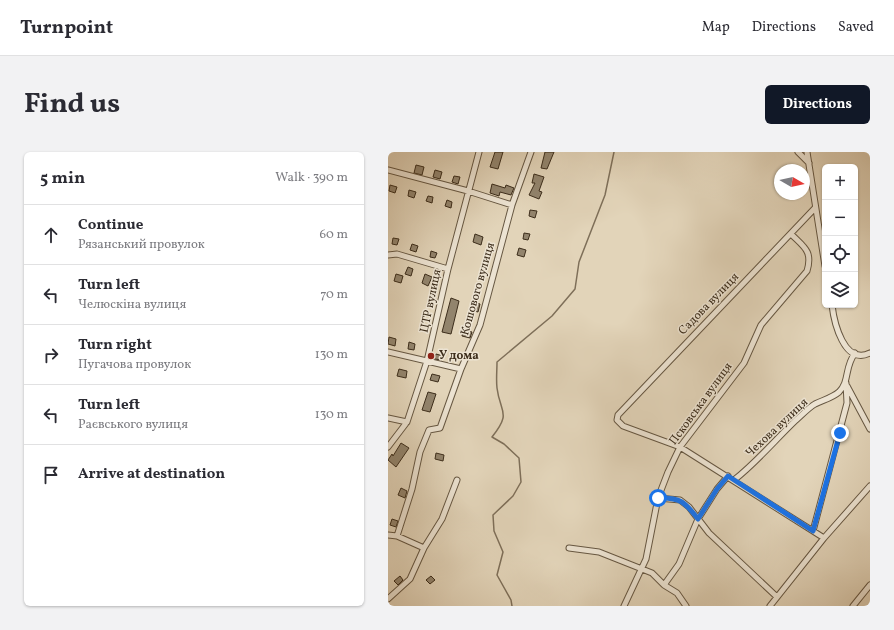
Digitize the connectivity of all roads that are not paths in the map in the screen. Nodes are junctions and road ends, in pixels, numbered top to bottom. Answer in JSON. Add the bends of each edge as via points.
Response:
{"nodes":[{"id":1,"x":479,"y":152,"type":"edge"},
{"id":2,"x":531,"y":152,"type":"edge"},
{"id":3,"x":798,"y":152,"type":"edge"},
{"id":4,"x":807,"y":152,"type":"edge"},
{"id":5,"x":809,"y":163,"type":"junction"},
{"id":6,"x":388,"y":170,"type":"edge"},
{"id":7,"x":468,"y":191,"type":"junction"},
{"id":8,"x":512,"y":205,"type":"junction"},
{"id":9,"x":815,"y":208,"type":"junction"},
{"id":10,"x":790,"y":234,"type":"junction"},
{"id":11,"x":822,"y":249,"type":"edge"},
{"id":12,"x":388,"y":255,"type":"edge"},
{"id":13,"x":448,"y":269,"type":"junction"},
{"id":14,"x":833,"y":308,"type":"edge"},
{"id":15,"x":388,"y":352,"type":"edge"},
{"id":16,"x":855,"y":353,"type":"junction"},
{"id":17,"x":868,"y":354,"type":"edge"},
{"id":18,"x":428,"y":361,"type":"junction"},
{"id":19,"x":461,"y":369,"type":"junction"},
{"id":20,"x":846,"y":383,"type":"junction"},
{"id":21,"x":388,"y":418,"type":"edge"},
{"id":22,"x":407,"y":422,"type":"junction"},
{"id":23,"x":870,"y":429,"type":"edge"},
{"id":24,"x":388,"y":447,"type":"edge"},
{"id":25,"x":680,"y":447,"type":"junction"},
{"id":26,"x":728,"y":476,"type":"junction"},
{"id":27,"x":457,"y":480,"type":"dead end"},
{"id":28,"x":734,"y":480,"type":"junction"},
{"id":29,"x":870,"y":486,"type":"edge"},
{"id":30,"x":658,"y":498,"type":"junction"},
{"id":31,"x":698,"y":519,"type":"junction"},
{"id":32,"x":813,"y":531,"type":"junction"},
{"id":33,"x":388,"y":534,"type":"edge"},
{"id":34,"x":397,"y":536,"type":"junction"},
{"id":35,"x":824,"y":538,"type":"junction"},
{"id":36,"x":424,"y":548,"type":"junction"},
{"id":37,"x":569,"y":548,"type":"dead end"},
{"id":38,"x":640,"y":568,"type":"junction"},
{"id":39,"x":664,"y":585,"type":"junction"},
{"id":40,"x":870,"y":585,"type":"edge"},
{"id":41,"x":777,"y":597,"type":"junction"},
{"id":42,"x":388,"y":598,"type":"edge"},
{"id":43,"x":624,"y":606,"type":"edge"},
{"id":44,"x":686,"y":606,"type":"edge"},
{"id":45,"x":770,"y":606,"type":"edge"},
{"id":46,"x":853,"y":606,"type":"edge"}],
"edges":[{"from":1,"to":7,"type":"street","name":"ЦТР вулиця"},
{"from":2,"to":8,"type":"street","name":"Кошового вулиця"},
{"from":3,"to":5,"type":"street"},
{"from":4,"to":5,"type":"street"},
{"from":5,"to":9,"type":"street"},
{"from":6,"to":7,"type":"street"},
{"from":7,"to":8,"type":"street"},
{"from":7,"to":13,"type":"street","name":"ЦТР вулиця"},
{"from":8,"to":19,"type":"street","name":"Кошового вулиця","via":[[480,325]]},
{"from":9,"to":10,"type":"street","name":"Садова вулиця"},
{"from":9,"to":11,"type":"street"},
{"from":10,"to":25,"type":"street","name":"Псковська вулиця","via":[[808,250],[810,262],[807,271],[762,325],[744,363]]},
{"from":10,"to":25,"type":"street","name":"Садова вулиця","via":[[618,415],[617,420],[623,426]]},
{"from":12,"to":13,"type":"street","via":[[397,254]]},
{"from":13,"to":18,"type":"street","name":"ЦТР вулиця"},
{"from":14,"to":16,"type":"street","via":[[840,338],[847,349]]},
{"from":15,"to":18,"type":"street"},
{"from":16,"to":17,"type":"street"},
{"from":16,"to":20,"type":"street","via":[[847,370]]},
{"from":18,"to":19,"type":"street"},
{"from":18,"to":22,"type":"street","name":"ЦТР вулиця"},
{"from":19,"to":34,"type":"street","name":"Кошового вулиця","via":[[440,428],[429,430],[420,452],[412,489]]},
{"from":20,"to":23,"type":"street"},
{"from":20,"to":28,"type":"street","name":"Чехова вулиця","via":[[839,392],[815,404],[796,420]]},
{"from":20,"to":32,"type":"street","via":[[847,403]]},
{"from":21,"to":22,"type":"street"},
{"from":22,"to":24,"type":"street","name":"ЦТР вулиця"},
{"from":25,"to":26,"type":"street"},
{"from":25,"to":30,"type":"street","name":"Псковська вулиця"},
{"from":26,"to":28,"type":"street"},
{"from":26,"to":31,"type":"street"},
{"from":27,"to":36,"type":"street","via":[[442,519]]},
{"from":28,"to":32,"type":"street"},
{"from":29,"to":35,"type":"street"},
{"from":30,"to":31,"type":"street","via":[[680,500]]},
{"from":30,"to":38,"type":"street","name":"Псковська вулиця","via":[[646,559]]},
{"from":31,"to":39,"type":"street","via":[[679,564]]},
{"from":31,"to":41,"type":"street","via":[[709,533]]},
{"from":32,"to":35,"type":"street"},
{"from":33,"to":34,"type":"street"},
{"from":34,"to":36,"type":"street"},
{"from":35,"to":41,"type":"street"},
{"from":36,"to":42,"type":"street","via":[[410,579]]},
{"from":37,"to":38,"type":"street","via":[[599,552]]},
{"from":38,"to":39,"type":"street","via":[[652,573]]},
{"from":38,"to":43,"type":"street","name":"Псковська вулиця"},
{"from":39,"to":44,"type":"street","via":[[677,593]]},
{"from":40,"to":46,"type":"street"},
{"from":41,"to":45,"type":"street"}]}
